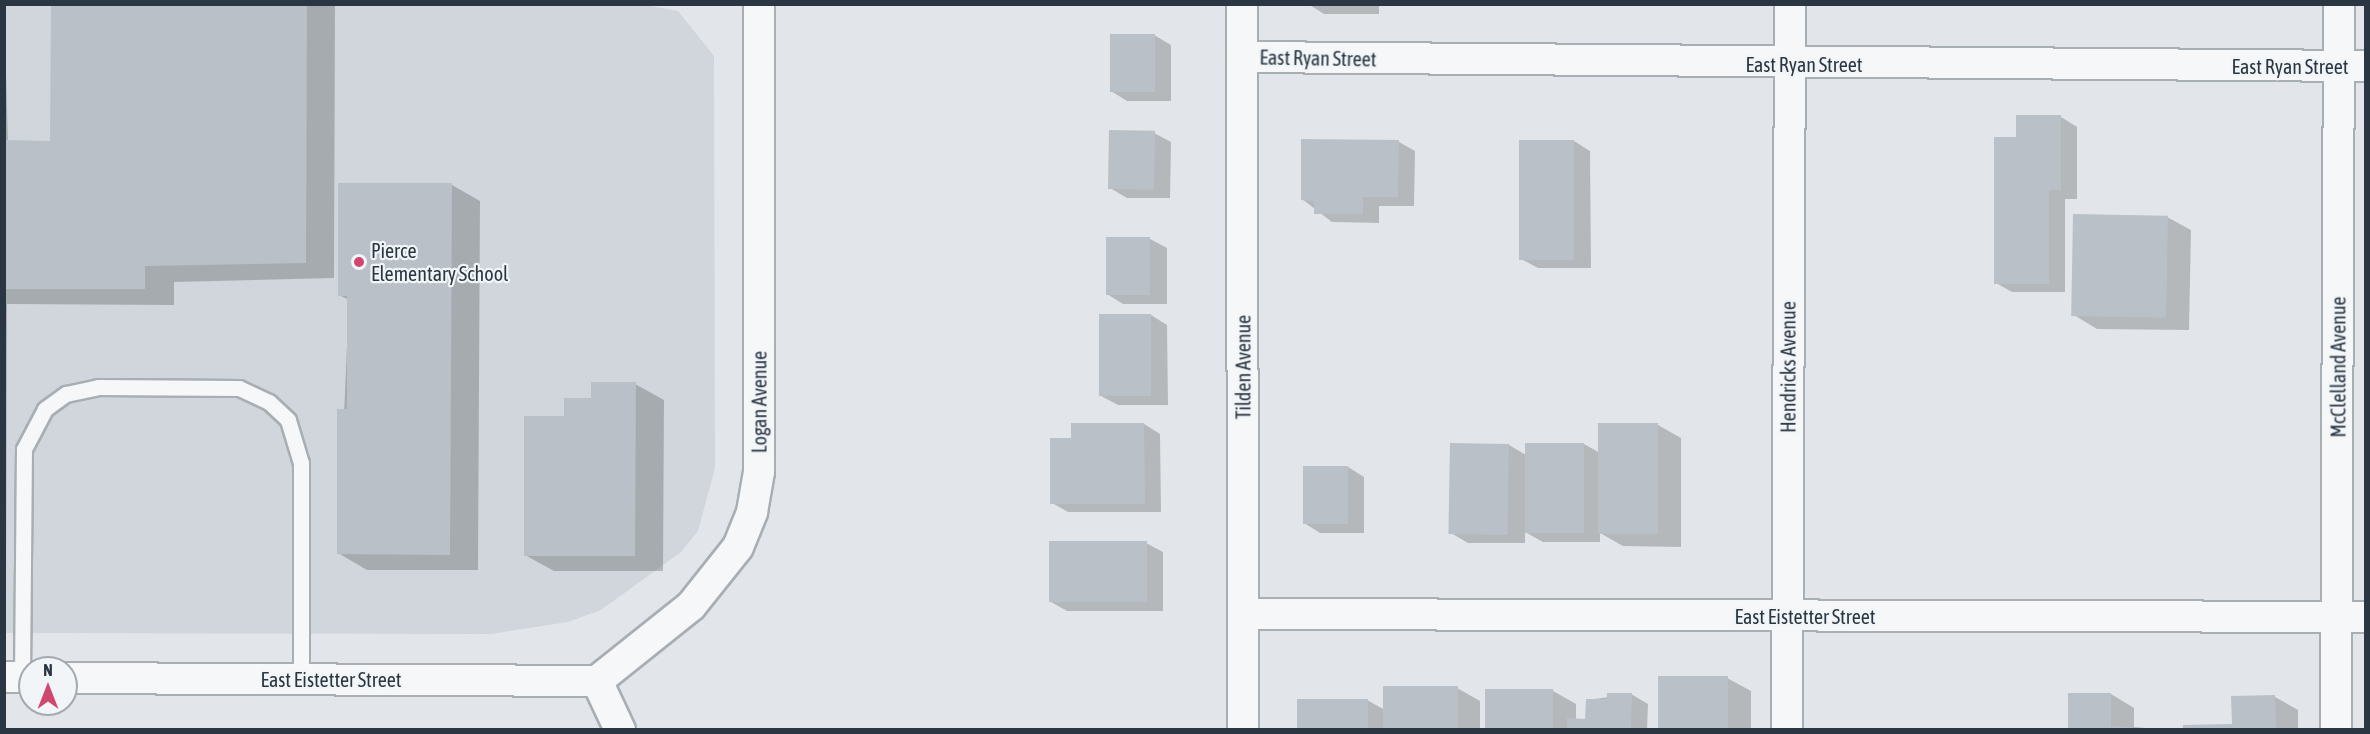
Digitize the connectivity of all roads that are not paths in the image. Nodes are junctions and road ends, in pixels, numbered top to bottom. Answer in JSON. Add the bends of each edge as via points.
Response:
{"nodes":[{"id":1,"x":759,"y":4,"type":"edge"},
{"id":2,"x":1242,"y":4,"type":"edge"},
{"id":3,"x":1790,"y":4,"type":"edge"},
{"id":4,"x":2339,"y":4,"type":"edge"},
{"id":5,"x":1242,"y":57,"type":"junction"},
{"id":6,"x":1790,"y":64,"type":"junction"},
{"id":7,"x":2352,"y":66,"type":"edge"},
{"id":8,"x":1244,"y":614,"type":"junction"},
{"id":9,"x":1787,"y":616,"type":"junction"},
{"id":10,"x":2351,"y":617,"type":"edge"},
{"id":11,"x":20,"y":656,"type":"edge"},
{"id":12,"x":78,"y":678,"type":"edge"},
{"id":13,"x":301,"y":679,"type":"junction"},
{"id":14,"x":597,"y":681,"type":"junction"},
{"id":15,"x":620,"y":729,"type":"edge"},
{"id":16,"x":1243,"y":729,"type":"edge"},
{"id":17,"x":1787,"y":729,"type":"edge"},
{"id":18,"x":2336,"y":729,"type":"edge"}],
"edges":[{"from":1,"to":14,"type":"street","name":"Logan Avenue","via":[[759,472],[752,512],[738,547],[691,606]]},
{"from":2,"to":5,"type":"street","name":"Tilden Avenue"},
{"from":3,"to":6,"type":"street","name":"Hendricks Avenue"},
{"from":4,"to":7,"type":"street","name":"McClelland Avenue"},
{"from":5,"to":6,"type":"street","name":"East Ryan Street"},
{"from":5,"to":8,"type":"street","name":"Tilden Avenue"},
{"from":6,"to":7,"type":"street","name":"East Ryan Street"},
{"from":6,"to":9,"type":"street","name":"Hendricks Avenue"},
{"from":7,"to":10,"type":"street","name":"McClelland Avenue"},
{"from":8,"to":9,"type":"street","name":"East Eistetter Street"},
{"from":8,"to":16,"type":"street","name":"Tilden Avenue"},
{"from":9,"to":10,"type":"street","name":"East Eistetter Street"},
{"from":9,"to":17,"type":"street","name":"Hendricks Avenue"},
{"from":10,"to":18,"type":"street","name":"McClelland Avenue"},
{"from":11,"to":13,"type":"lane","via":[[26,442],[37,419],[61,398],[110,387],[239,388],[269,402],[288,420],[301,464]]},
{"from":12,"to":13,"type":"street","name":"East Eistetter Street"},
{"from":13,"to":14,"type":"street","name":"East Eistetter Street"},
{"from":14,"to":15,"type":"street"}]}
